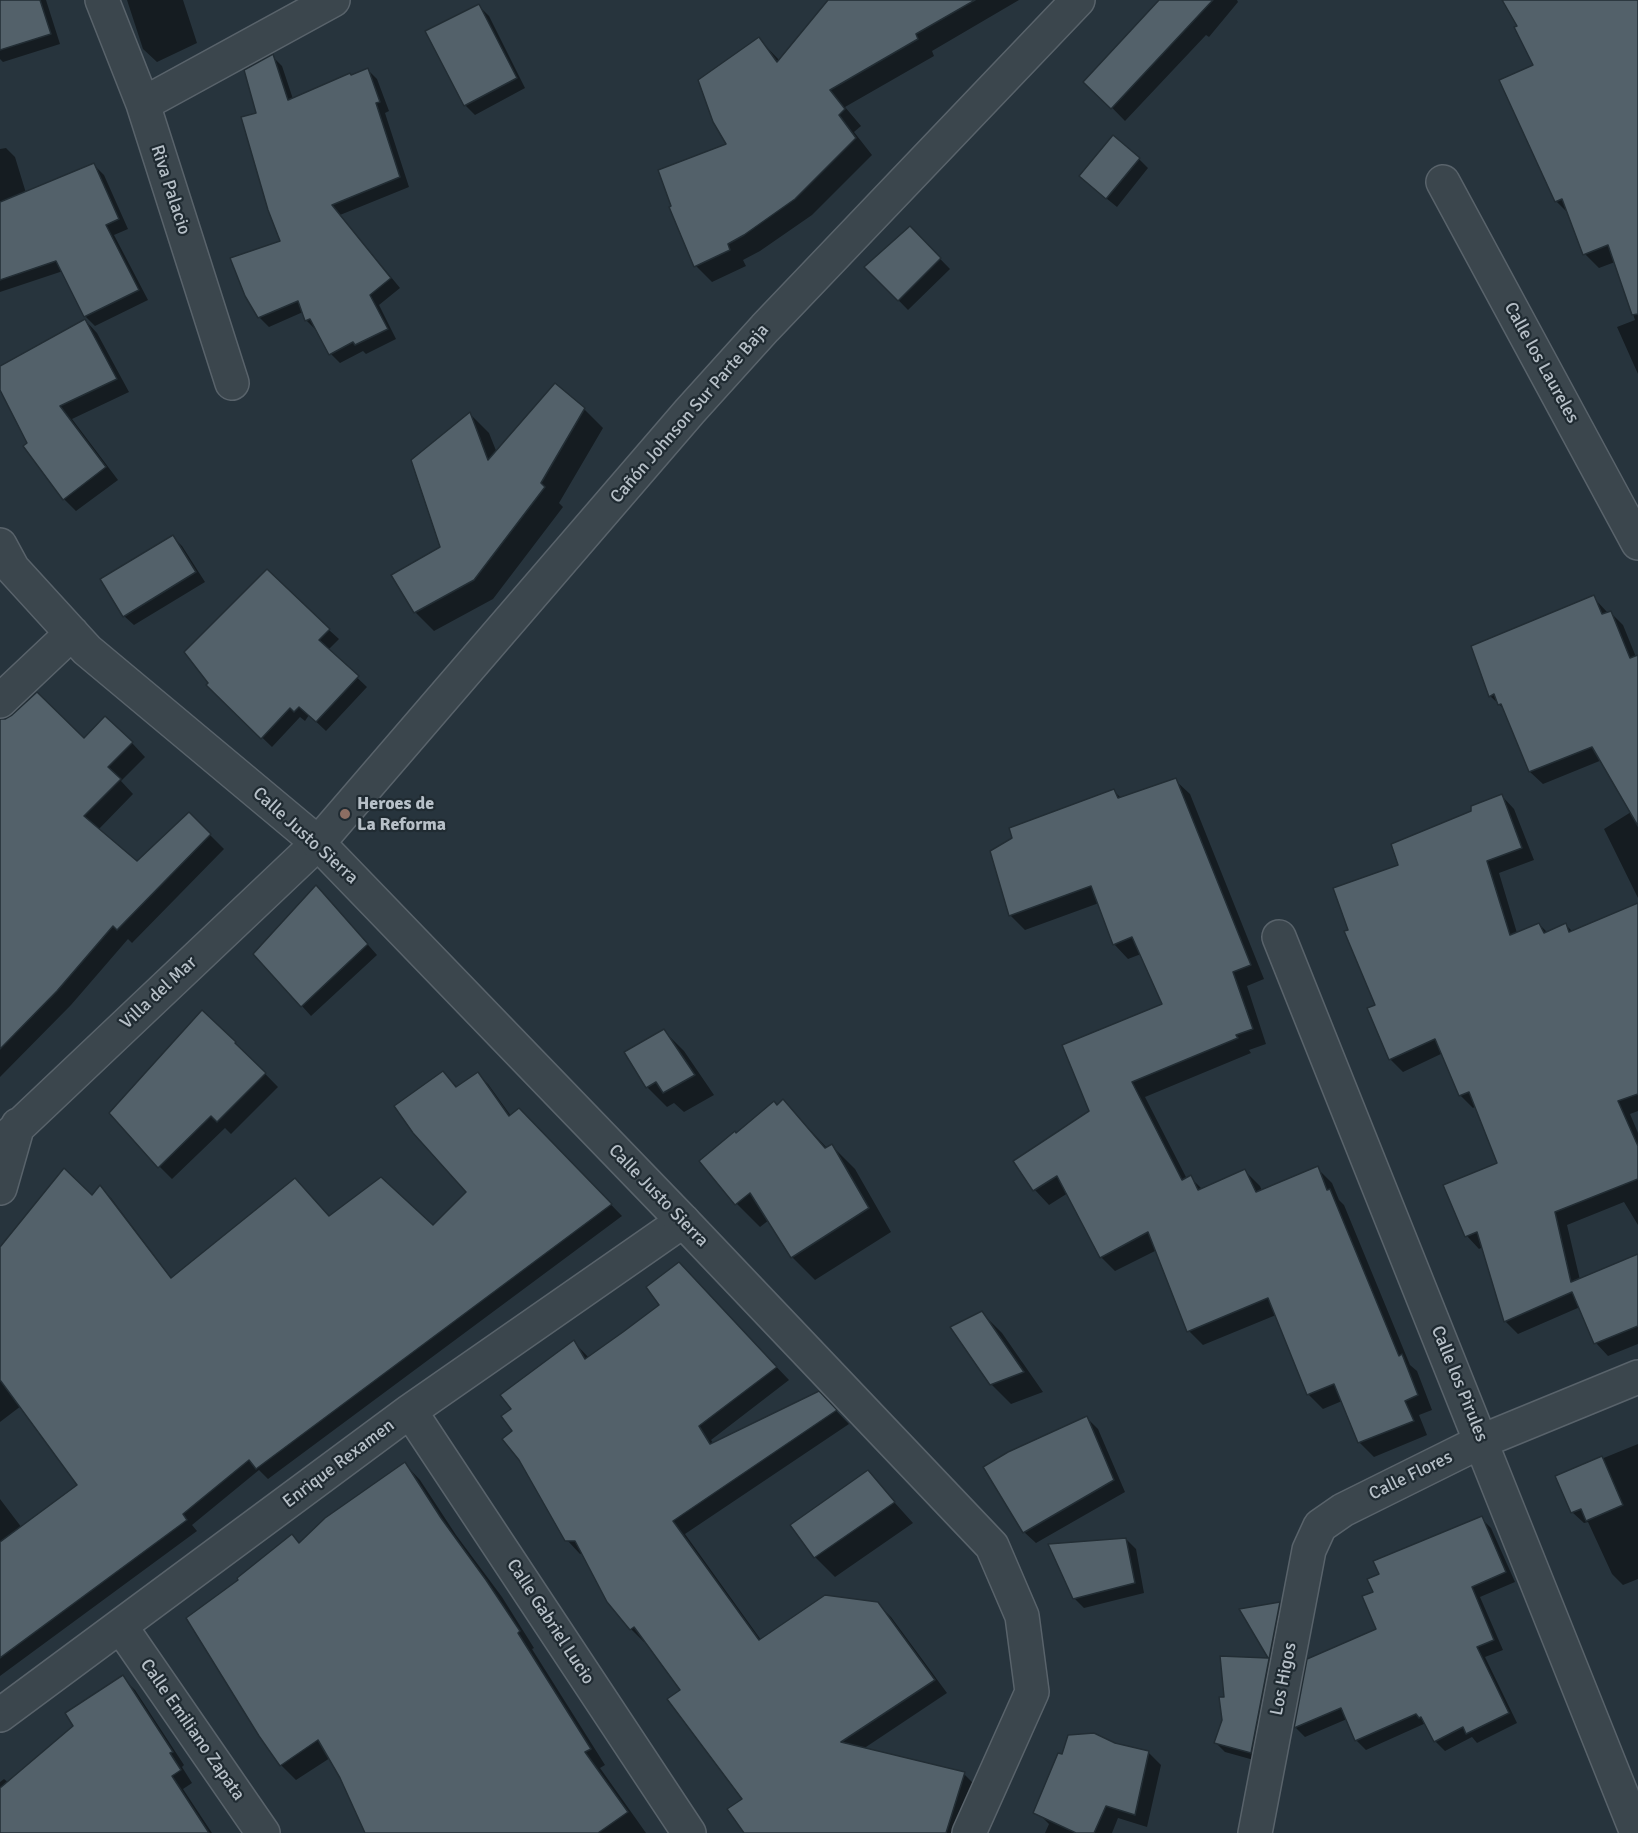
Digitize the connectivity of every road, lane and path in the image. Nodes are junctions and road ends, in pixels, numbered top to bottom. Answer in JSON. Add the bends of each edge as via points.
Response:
{"nodes":[{"id":1,"x":102,"y":0,"type":"edge"},
{"id":2,"x":333,"y":0,"type":"edge"},
{"id":3,"x":1078,"y":0,"type":"edge"},
{"id":4,"x":143,"y":104,"type":"junction"},
{"id":5,"x":1443,"y":182,"type":"dead end"},
{"id":6,"x":232,"y":383,"type":"dead end"},
{"id":7,"x":1636,"y":535,"type":"edge"},
{"id":8,"x":0,"y":545,"type":"edge"},
{"id":9,"x":80,"y":641,"type":"junction"},
{"id":10,"x":0,"y":701,"type":"edge"},
{"id":11,"x":318,"y":843,"type":"junction"},
{"id":12,"x":1279,"y":937,"type":"dead end"},
{"id":13,"x":9,"y":1134,"type":"edge"},
{"id":14,"x":0,"y":1188,"type":"edge"},
{"id":15,"x":683,"y":1221,"type":"junction"},
{"id":16,"x":1638,"y":1377,"type":"edge"},
{"id":17,"x":410,"y":1411,"type":"junction"},
{"id":18,"x":1482,"y":1441,"type":"junction"},
{"id":19,"x":1320,"y":1526,"type":"joint"},
{"id":20,"x":121,"y":1627,"type":"junction"},
{"id":21,"x":0,"y":1715,"type":"edge"},
{"id":22,"x":263,"y":1833,"type":"edge"},
{"id":23,"x":689,"y":1833,"type":"edge"},
{"id":24,"x":969,"y":1833,"type":"edge"},
{"id":25,"x":1255,"y":1833,"type":"edge"},
{"id":26,"x":1637,"y":1833,"type":"edge"}],
"edges":[{"from":1,"to":4,"type":"street","name":"Riva Palacio"},
{"from":2,"to":4,"type":"street"},
{"from":3,"to":11,"type":"street","name":"Cañón Johnson Sur Parte Baja","via":[[765,328]]},
{"from":4,"to":6,"type":"street","name":"Riva Palacio"},
{"from":5,"to":7,"type":"street","name":"Calle los Laureles"},
{"from":8,"to":9,"type":"street","via":[[13,568]]},
{"from":9,"to":10,"type":"street"},
{"from":9,"to":11,"type":"street","name":"Calle Justo Sierra"},
{"from":11,"to":13,"type":"street","name":"Villa del Mar"},
{"from":11,"to":15,"type":"street","name":"Calle Justo Sierra"},
{"from":12,"to":18,"type":"street","name":"Calle los Pirules"},
{"from":13,"to":14,"type":"street"},
{"from":15,"to":17,"type":"street","name":"Enrique Rexamen"},
{"from":15,"to":24,"type":"street","name":"Calle Justo Sierra","via":[[992,1546],[1022,1616],[1032,1692]]},
{"from":16,"to":18,"type":"street","name":"Calle Flores"},
{"from":17,"to":20,"type":"street","name":"Enrique Rexamen"},
{"from":17,"to":23,"type":"street","name":"Calle Gabriel Lucio"},
{"from":18,"to":19,"type":"street","name":"Calle Flores","via":[[1342,1510]]},
{"from":18,"to":26,"type":"street","name":"Calle los Pirules"},
{"from":19,"to":25,"type":"street","name":"Los Higos","via":[[1309,1551]]},
{"from":20,"to":21,"type":"street","name":"Enrique Rexamen"},
{"from":20,"to":22,"type":"street","name":"Calle Emiliano Zapata"}]}
